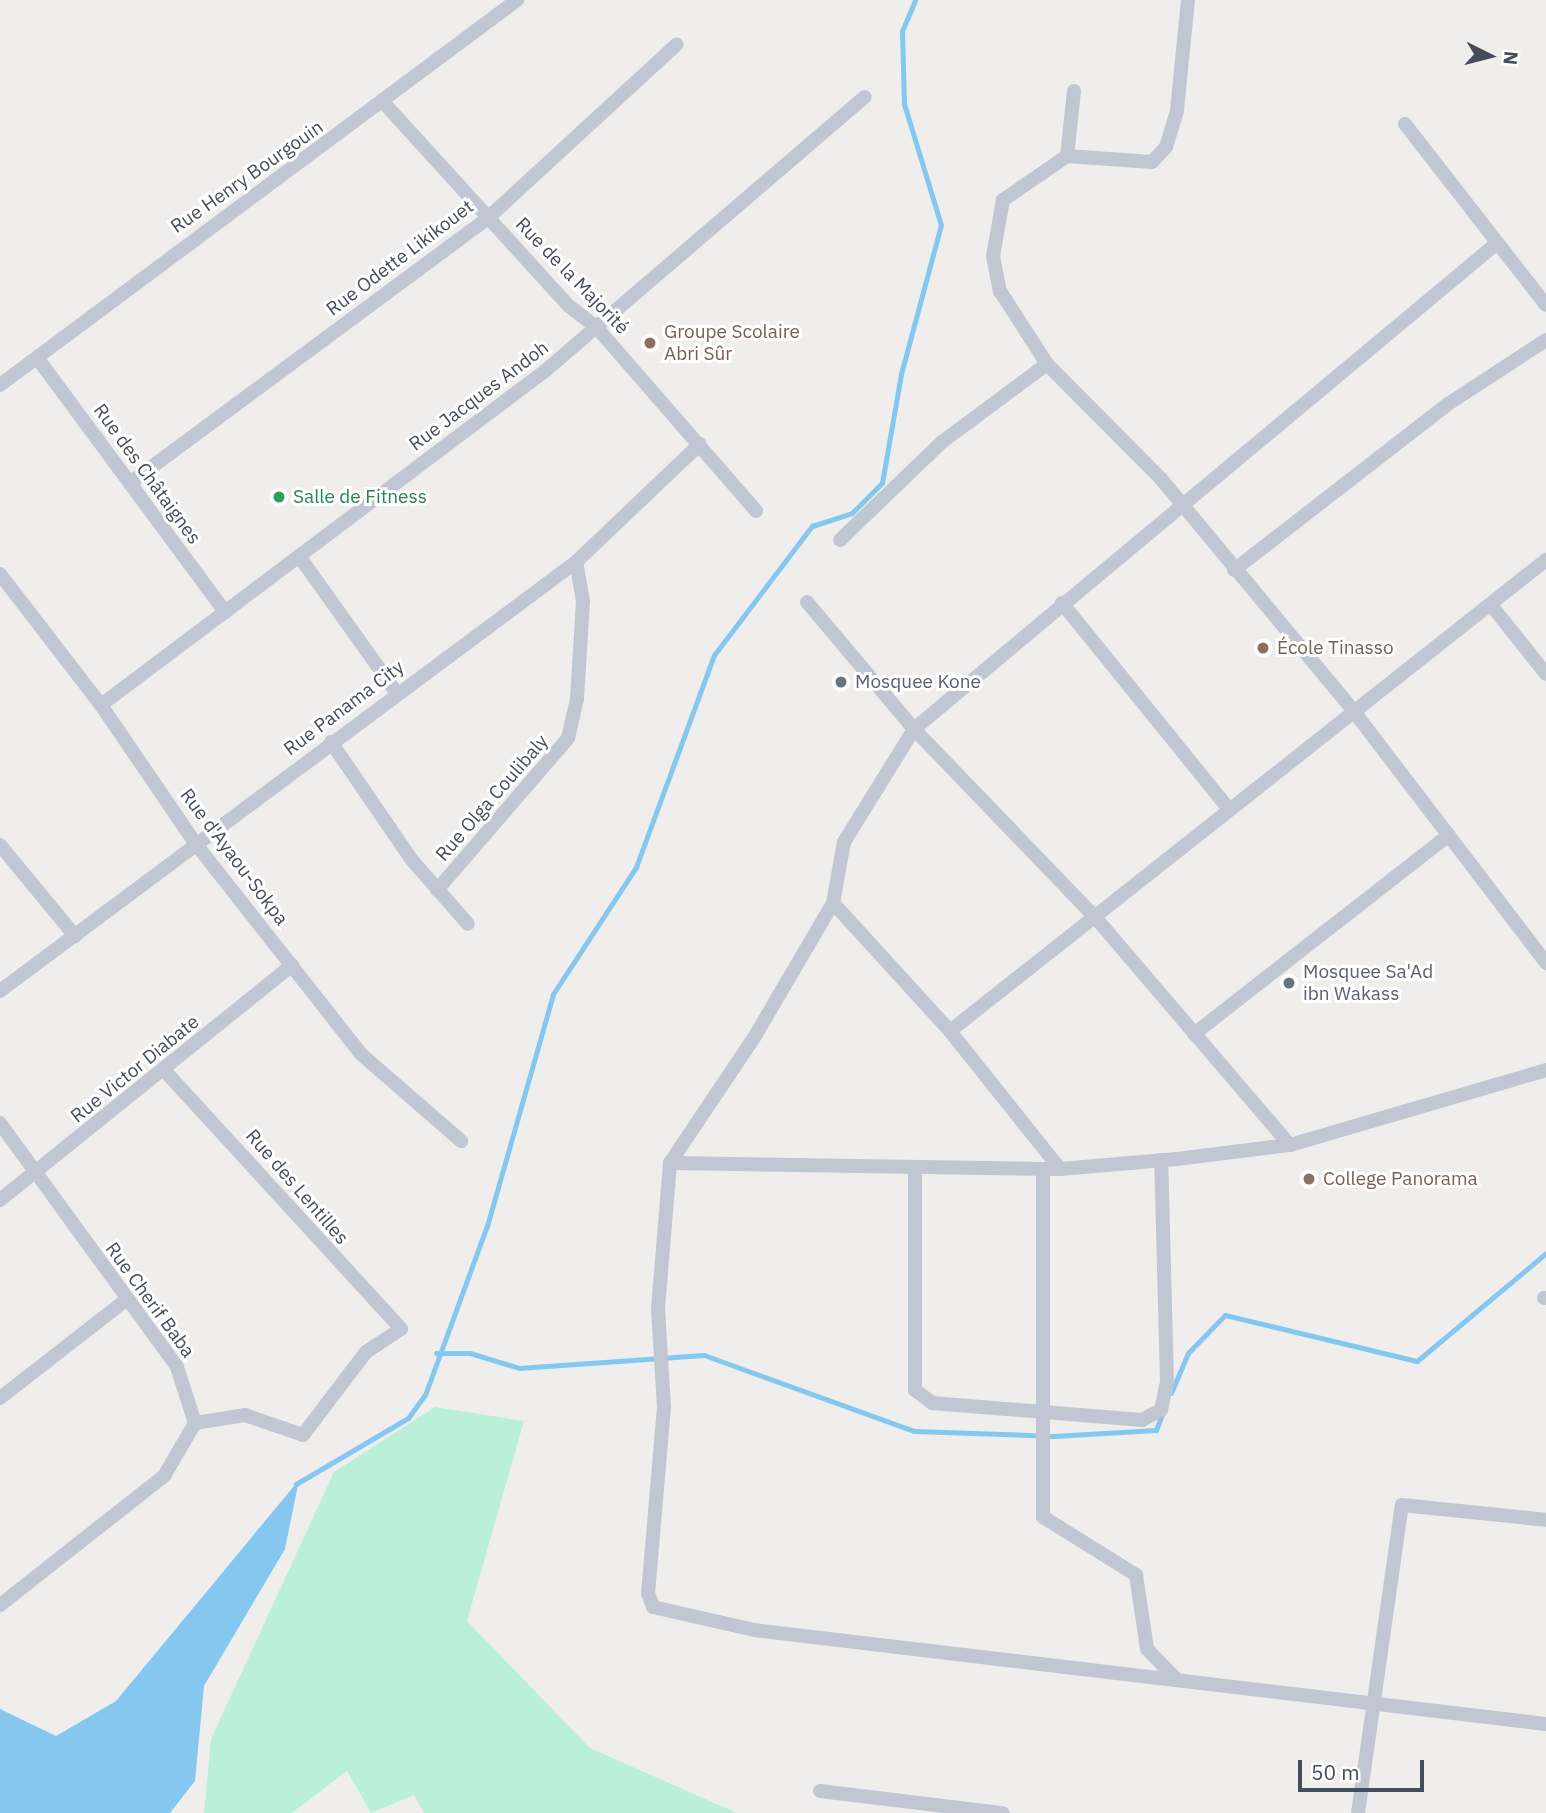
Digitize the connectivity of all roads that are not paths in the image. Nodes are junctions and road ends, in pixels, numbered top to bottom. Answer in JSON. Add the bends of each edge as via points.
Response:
{"nodes":[{"id":1,"x":517,"y":0,"type":"edge"},
{"id":2,"x":1188,"y":0,"type":"edge"},
{"id":3,"x":677,"y":44,"type":"dead end"},
{"id":4,"x":1074,"y":91,"type":"dead end"},
{"id":5,"x":865,"y":97,"type":"dead end"},
{"id":6,"x":384,"y":103,"type":"junction"},
{"id":7,"x":1405,"y":124,"type":"dead end"},
{"id":8,"x":1067,"y":156,"type":"junction"},
{"id":9,"x":489,"y":217,"type":"junction"},
{"id":10,"x":1496,"y":244,"type":"junction"},
{"id":11,"x":1546,"y":305,"type":"edge"},
{"id":12,"x":598,"y":329,"type":"junction"},
{"id":13,"x":1546,"y":340,"type":"edge"},
{"id":14,"x":38,"y":359,"type":"junction"},
{"id":15,"x":1047,"y":364,"type":"junction"},
{"id":16,"x":0,"y":384,"type":"edge"},
{"id":17,"x":700,"y":444,"type":"junction"},
{"id":18,"x":130,"y":483,"type":"junction"},
{"id":19,"x":1182,"y":504,"type":"junction"},
{"id":20,"x":756,"y":511,"type":"dead end"},
{"id":21,"x":840,"y":540,"type":"dead end"},
{"id":22,"x":299,"y":556,"type":"junction"},
{"id":23,"x":1546,"y":560,"type":"edge"},
{"id":24,"x":576,"y":562,"type":"junction"},
{"id":25,"x":1234,"y":570,"type":"junction"},
{"id":26,"x":0,"y":574,"type":"edge"},
{"id":27,"x":807,"y":602,"type":"dead end"},
{"id":28,"x":1062,"y":603,"type":"junction"},
{"id":29,"x":1491,"y":604,"type":"junction"},
{"id":30,"x":225,"y":612,"type":"junction"},
{"id":31,"x":1546,"y":674,"type":"edge"},
{"id":32,"x":396,"y":692,"type":"junction"},
{"id":33,"x":101,"y":705,"type":"junction"},
{"id":34,"x":1352,"y":709,"type":"junction"},
{"id":35,"x":914,"y":729,"type":"junction"},
{"id":36,"x":331,"y":742,"type":"junction"},
{"id":37,"x":1227,"y":807,"type":"junction"},
{"id":38,"x":1449,"y":835,"type":"junction"},
{"id":39,"x":195,"y":843,"type":"junction"},
{"id":40,"x":0,"y":845,"type":"edge"},
{"id":41,"x":438,"y":890,"type":"junction"},
{"id":42,"x":833,"y":904,"type":"junction"},
{"id":43,"x":1095,"y":917,"type":"junction"},
{"id":44,"x":468,"y":924,"type":"dead end"},
{"id":45,"x":75,"y":936,"type":"junction"},
{"id":46,"x":1546,"y":963,"type":"edge"},
{"id":47,"x":292,"y":965,"type":"junction"},
{"id":48,"x":0,"y":991,"type":"edge"},
{"id":49,"x":950,"y":1031,"type":"junction"},
{"id":50,"x":1194,"y":1034,"type":"junction"},
{"id":51,"x":164,"y":1070,"type":"junction"},
{"id":52,"x":1546,"y":1070,"type":"edge"},
{"id":53,"x":0,"y":1123,"type":"edge"},
{"id":54,"x":461,"y":1141,"type":"dead end"},
{"id":55,"x":1290,"y":1145,"type":"junction"},
{"id":56,"x":1161,"y":1160,"type":"junction"},
{"id":57,"x":670,"y":1163,"type":"junction"},
{"id":58,"x":915,"y":1168,"type":"junction"},
{"id":59,"x":1043,"y":1169,"type":"junction"},
{"id":60,"x":1060,"y":1169,"type":"junction"},
{"id":61,"x":36,"y":1173,"type":"junction"},
{"id":62,"x":0,"y":1200,"type":"edge"},
{"id":63,"x":126,"y":1300,"type":"junction"},
{"id":64,"x":0,"y":1398,"type":"edge"},
{"id":65,"x":1041,"y":1410,"type":"junction"},
{"id":66,"x":195,"y":1423,"type":"junction"},
{"id":67,"x":1546,"y":1520,"type":"edge"},
{"id":68,"x":0,"y":1605,"type":"edge"},
{"id":69,"x":1176,"y":1679,"type":"junction"},
{"id":70,"x":1373,"y":1702,"type":"junction"},
{"id":71,"x":1546,"y":1724,"type":"edge"},
{"id":72,"x":820,"y":1791,"type":"dead end"},
{"id":73,"x":920,"y":1808,"type":"edge"},
{"id":74,"x":1003,"y":1813,"type":"edge"},
{"id":75,"x":1358,"y":1813,"type":"edge"}],
"edges":[{"from":1,"to":6,"type":"street","name":"Rue Henry Bourgouin"},
{"from":2,"to":8,"type":"street","via":[[1177,110],[1166,147],[1152,162]]},
{"from":3,"to":9,"type":"street","name":"Rue Odette Likikouet"},
{"from":4,"to":8,"type":"street"},
{"from":5,"to":12,"type":"street","name":"Rue Jacques Andoh"},
{"from":6,"to":9,"type":"street","name":"Rue de la Majorité"},
{"from":6,"to":14,"type":"street","name":"Rue Henry Bourgouin","via":[[124,288]]},
{"from":7,"to":10,"type":"street"},
{"from":8,"to":15,"type":"street","via":[[1003,200],[995,222],[992,256],[1000,291]]},
{"from":9,"to":12,"type":"street","name":"Rue de la Majorité"},
{"from":9,"to":18,"type":"street","name":"Rue Odette Likikouet"},
{"from":10,"to":11,"type":"street"},
{"from":10,"to":19,"type":"street"},
{"from":12,"to":17,"type":"street","name":"Rue de la Majorité"},
{"from":12,"to":22,"type":"street","name":"Rue Jacques Andoh"},
{"from":13,"to":25,"type":"street","via":[[1448,404]]},
{"from":14,"to":16,"type":"street","name":"Rue Henry Bourgouin"},
{"from":14,"to":18,"type":"street","name":"Rue des Châtaignes"},
{"from":15,"to":19,"type":"street"},
{"from":15,"to":21,"type":"street","via":[[942,442]]},
{"from":17,"to":20,"type":"street","name":"Rue de la Majorité"},
{"from":17,"to":24,"type":"street","name":"Rue Panama City"},
{"from":18,"to":30,"type":"street","name":"Rue des Châtaignes"},
{"from":19,"to":25,"type":"street"},
{"from":19,"to":28,"type":"street"},
{"from":22,"to":30,"type":"street","name":"Rue Jacques Andoh"},
{"from":22,"to":32,"type":"street"},
{"from":23,"to":29,"type":"street"},
{"from":24,"to":32,"type":"street","name":"Rue Panama City"},
{"from":24,"to":41,"type":"street","name":"Rue Olga Coulibaly","via":[[583,601],[577,699],[568,738]]},
{"from":25,"to":34,"type":"street"},
{"from":26,"to":33,"type":"street","name":"Rue d'Ayaou-Sokpa"},
{"from":27,"to":35,"type":"street"},
{"from":28,"to":35,"type":"street"},
{"from":28,"to":37,"type":"street"},
{"from":29,"to":31,"type":"street"},
{"from":29,"to":34,"type":"street"},
{"from":30,"to":33,"type":"street","name":"Rue Jacques Andoh"},
{"from":32,"to":36,"type":"street","name":"Rue Panama City"},
{"from":33,"to":39,"type":"street","name":"Rue d'Ayaou-Sokpa"},
{"from":34,"to":37,"type":"street"},
{"from":34,"to":38,"type":"street"},
{"from":35,"to":42,"type":"street","via":[[844,842]]},
{"from":35,"to":43,"type":"street"},
{"from":36,"to":39,"type":"street","name":"Rue Panama City"},
{"from":36,"to":41,"type":"street"},
{"from":37,"to":43,"type":"street"},
{"from":38,"to":46,"type":"street"},
{"from":38,"to":50,"type":"street"},
{"from":39,"to":45,"type":"street","name":"Rue Panama City"},
{"from":39,"to":47,"type":"street","name":"Rue d'Ayaou-Sokpa"},
{"from":40,"to":45,"type":"street"},
{"from":41,"to":44,"type":"street"},
{"from":42,"to":49,"type":"street"},
{"from":42,"to":57,"type":"street","via":[[755,1036]]},
{"from":43,"to":49,"type":"street"},
{"from":43,"to":50,"type":"street"},
{"from":45,"to":48,"type":"street","name":"Rue Panama City"},
{"from":47,"to":51,"type":"street","name":"Rue Victor Diabate"},
{"from":47,"to":54,"type":"street","name":"Rue d'Ayaou-Sokpa","via":[[360,1054]]},
{"from":49,"to":60,"type":"street"},
{"from":50,"to":55,"type":"street"},
{"from":51,"to":61,"type":"street","name":"Rue Victor Diabate"},
{"from":51,"to":66,"type":"street","name":"Rue des Lentilles","via":[[401,1329],[366,1352],[303,1435],[245,1415]]},
{"from":52,"to":55,"type":"street"},
{"from":53,"to":61,"type":"street","name":"Rue Cherif Baba"},
{"from":55,"to":56,"type":"street"},
{"from":56,"to":60,"type":"street"},
{"from":56,"to":65,"type":"street","via":[[1167,1382],[1161,1410],[1142,1420]]},
{"from":57,"to":58,"type":"street"},
{"from":57,"to":69,"type":"street","via":[[658,1309],[664,1407],[648,1593],[653,1607],[754,1630]]},
{"from":58,"to":59,"type":"street"},
{"from":58,"to":65,"type":"street","via":[[915,1390],[932,1403]]},
{"from":59,"to":60,"type":"street"},
{"from":59,"to":65,"type":"street"},
{"from":61,"to":62,"type":"street","name":"Rue Victor Diabate"},
{"from":61,"to":63,"type":"street","name":"Rue Cherif Baba"},
{"from":63,"to":64,"type":"street"},
{"from":63,"to":66,"type":"street","name":"Rue Cherif Baba","via":[[177,1367]]},
{"from":65,"to":69,"type":"street","via":[[1039,1456],[1048,1484],[1043,1517],[1136,1575],[1147,1649]]},
{"from":66,"to":68,"type":"street","via":[[164,1476]]},
{"from":67,"to":70,"type":"street","via":[[1402,1505]]},
{"from":69,"to":70,"type":"street"},
{"from":70,"to":71,"type":"street"},
{"from":70,"to":75,"type":"street"},
{"from":72,"to":73,"type":"street"},
{"from":73,"to":74,"type":"street"}]}
